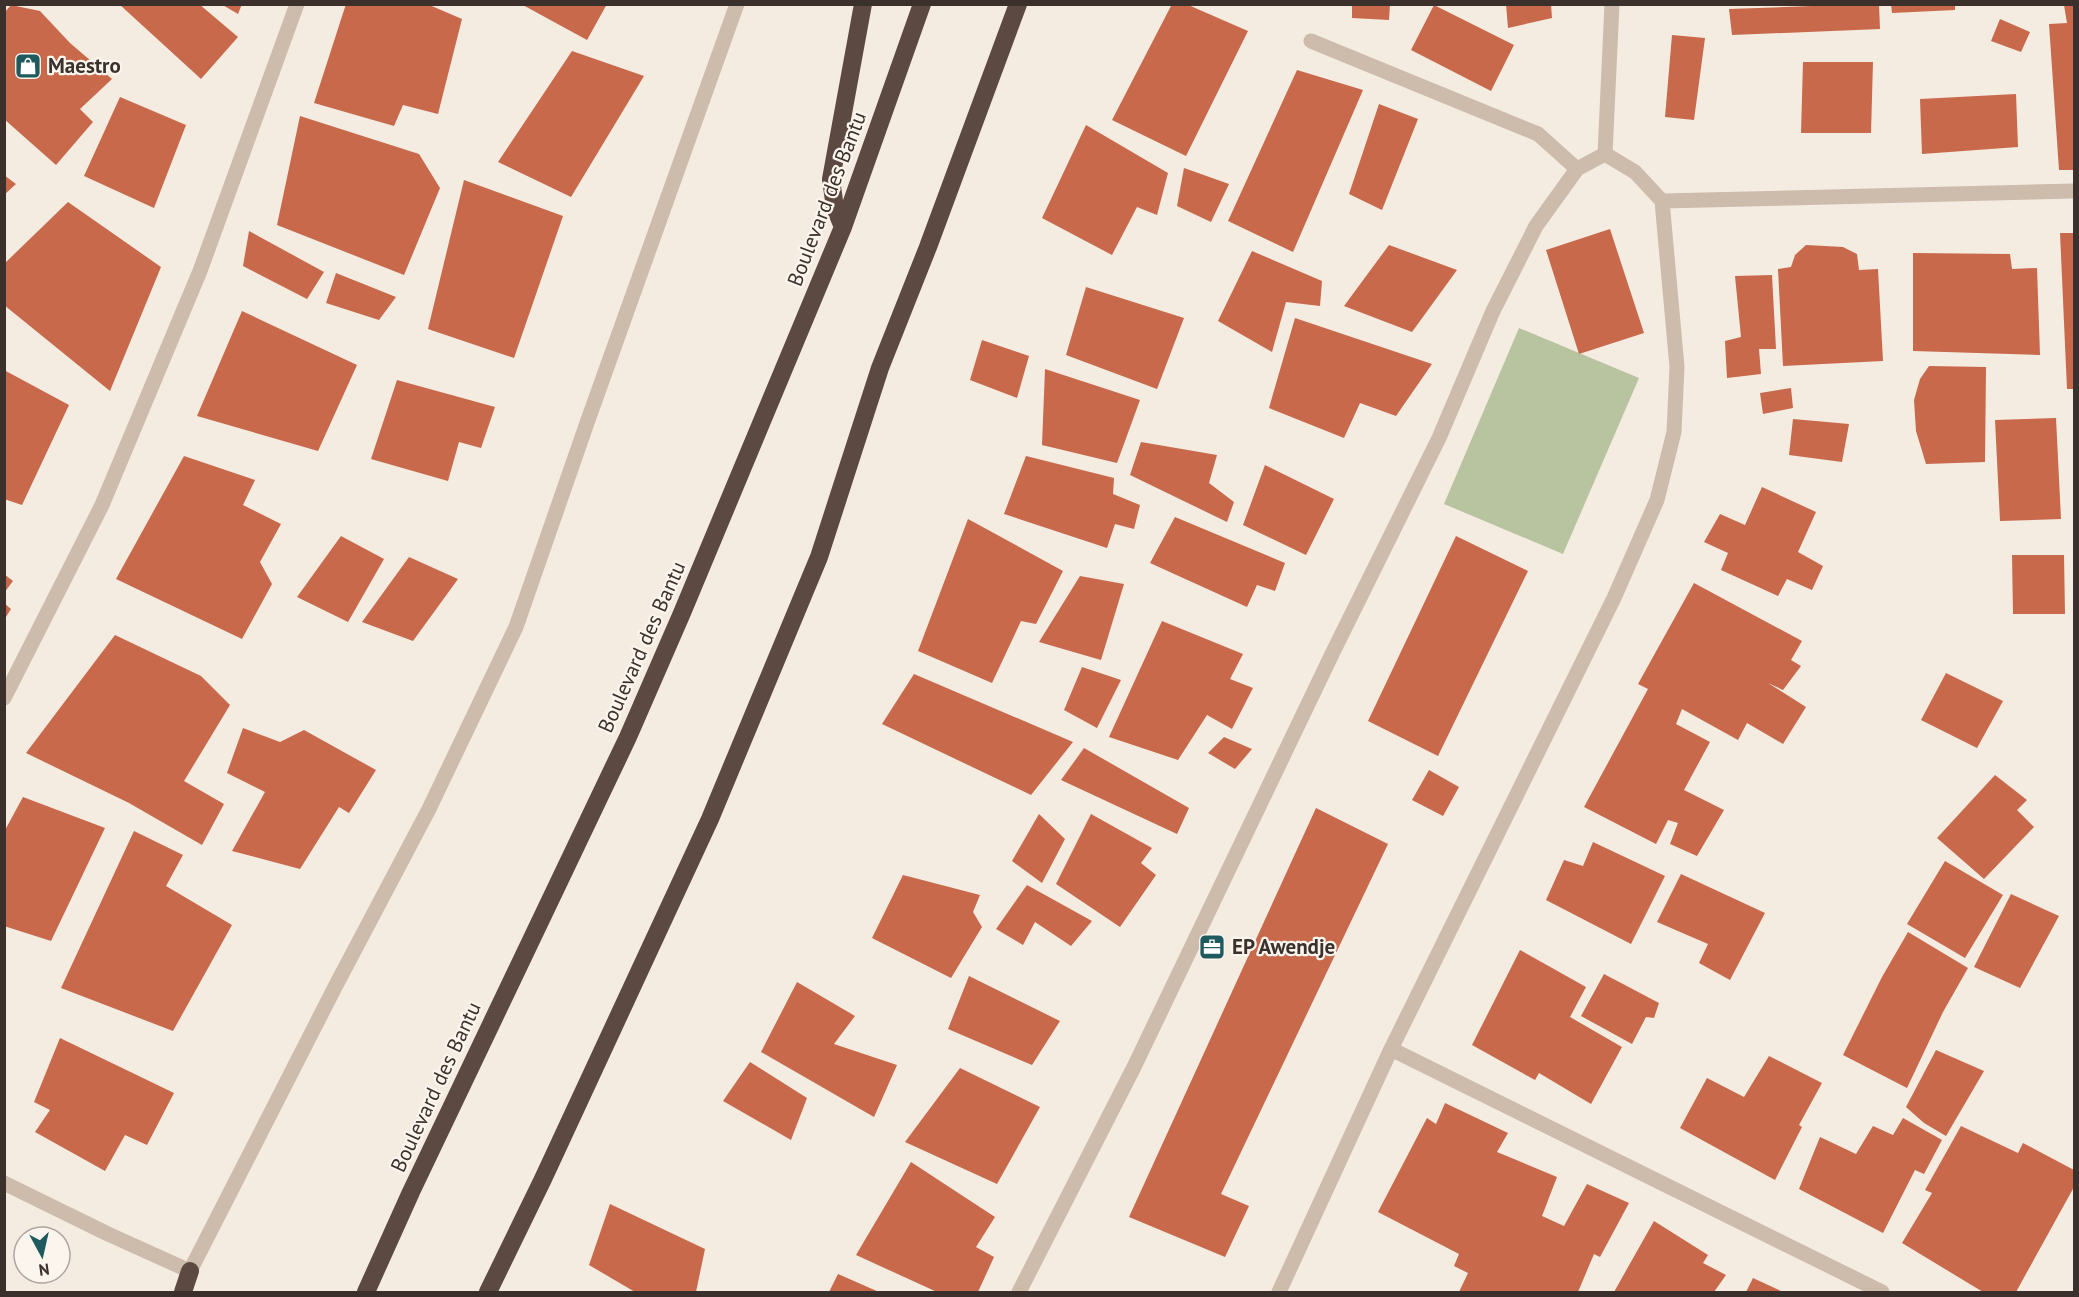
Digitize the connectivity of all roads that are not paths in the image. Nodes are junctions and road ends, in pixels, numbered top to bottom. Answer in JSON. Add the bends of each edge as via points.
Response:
{"nodes":[{"id":1,"x":297,"y":4,"type":"edge"},
{"id":2,"x":737,"y":4,"type":"edge"},
{"id":3,"x":862,"y":4,"type":"edge"},
{"id":4,"x":922,"y":4,"type":"edge"},
{"id":5,"x":1018,"y":4,"type":"edge"},
{"id":6,"x":1612,"y":4,"type":"edge"},
{"id":7,"x":1311,"y":41,"type":"dead end"},
{"id":8,"x":1605,"y":153,"type":"junction"},
{"id":9,"x":1577,"y":169,"type":"junction"},
{"id":10,"x":2074,"y":191,"type":"edge"},
{"id":11,"x":1662,"y":201,"type":"junction"},
{"id":12,"x":843,"y":227,"type":"junction"},
{"id":13,"x":4,"y":698,"type":"edge"},
{"id":14,"x":1392,"y":1049,"type":"junction"},
{"id":15,"x":4,"y":1183,"type":"edge"},
{"id":16,"x":190,"y":1271,"type":"junction"},
{"id":17,"x":183,"y":1293,"type":"edge"},
{"id":18,"x":366,"y":1293,"type":"edge"},
{"id":19,"x":488,"y":1293,"type":"edge"},
{"id":20,"x":1019,"y":1293,"type":"edge"},
{"id":21,"x":1279,"y":1293,"type":"edge"},
{"id":22,"x":1882,"y":1293,"type":"edge"}],
"edges":[{"from":1,"to":13,"type":"street","via":[[200,271],[107,494]]},
{"from":2,"to":16,"type":"street","via":[[516,627],[429,809]]},
{"from":3,"to":12,"type":"highway","via":[[831,179],[834,208]]},
{"from":4,"to":12,"type":"highway","name":"Boulevard des Bantu"},
{"from":5,"to":19,"type":"highway","via":[[880,368],[810,579],[710,819]]},
{"from":6,"to":8,"type":"street"},
{"from":7,"to":9,"type":"street","via":[[1538,134]]},
{"from":8,"to":9,"type":"street"},
{"from":8,"to":11,"type":"street","via":[[1635,172]]},
{"from":9,"to":20,"type":"street","via":[[1536,226],[1493,311],[1439,438],[1134,1066]]},
{"from":10,"to":11,"type":"street"},
{"from":11,"to":14,"type":"street","via":[[1677,366],[1674,432],[1657,500],[1614,598]]},
{"from":12,"to":18,"type":"highway","name":"Boulevard des Bantu","via":[[632,726]]},
{"from":14,"to":21,"type":"street"},
{"from":14,"to":22,"type":"street"},
{"from":15,"to":16,"type":"street"},
{"from":16,"to":17,"type":"highway"}]}
